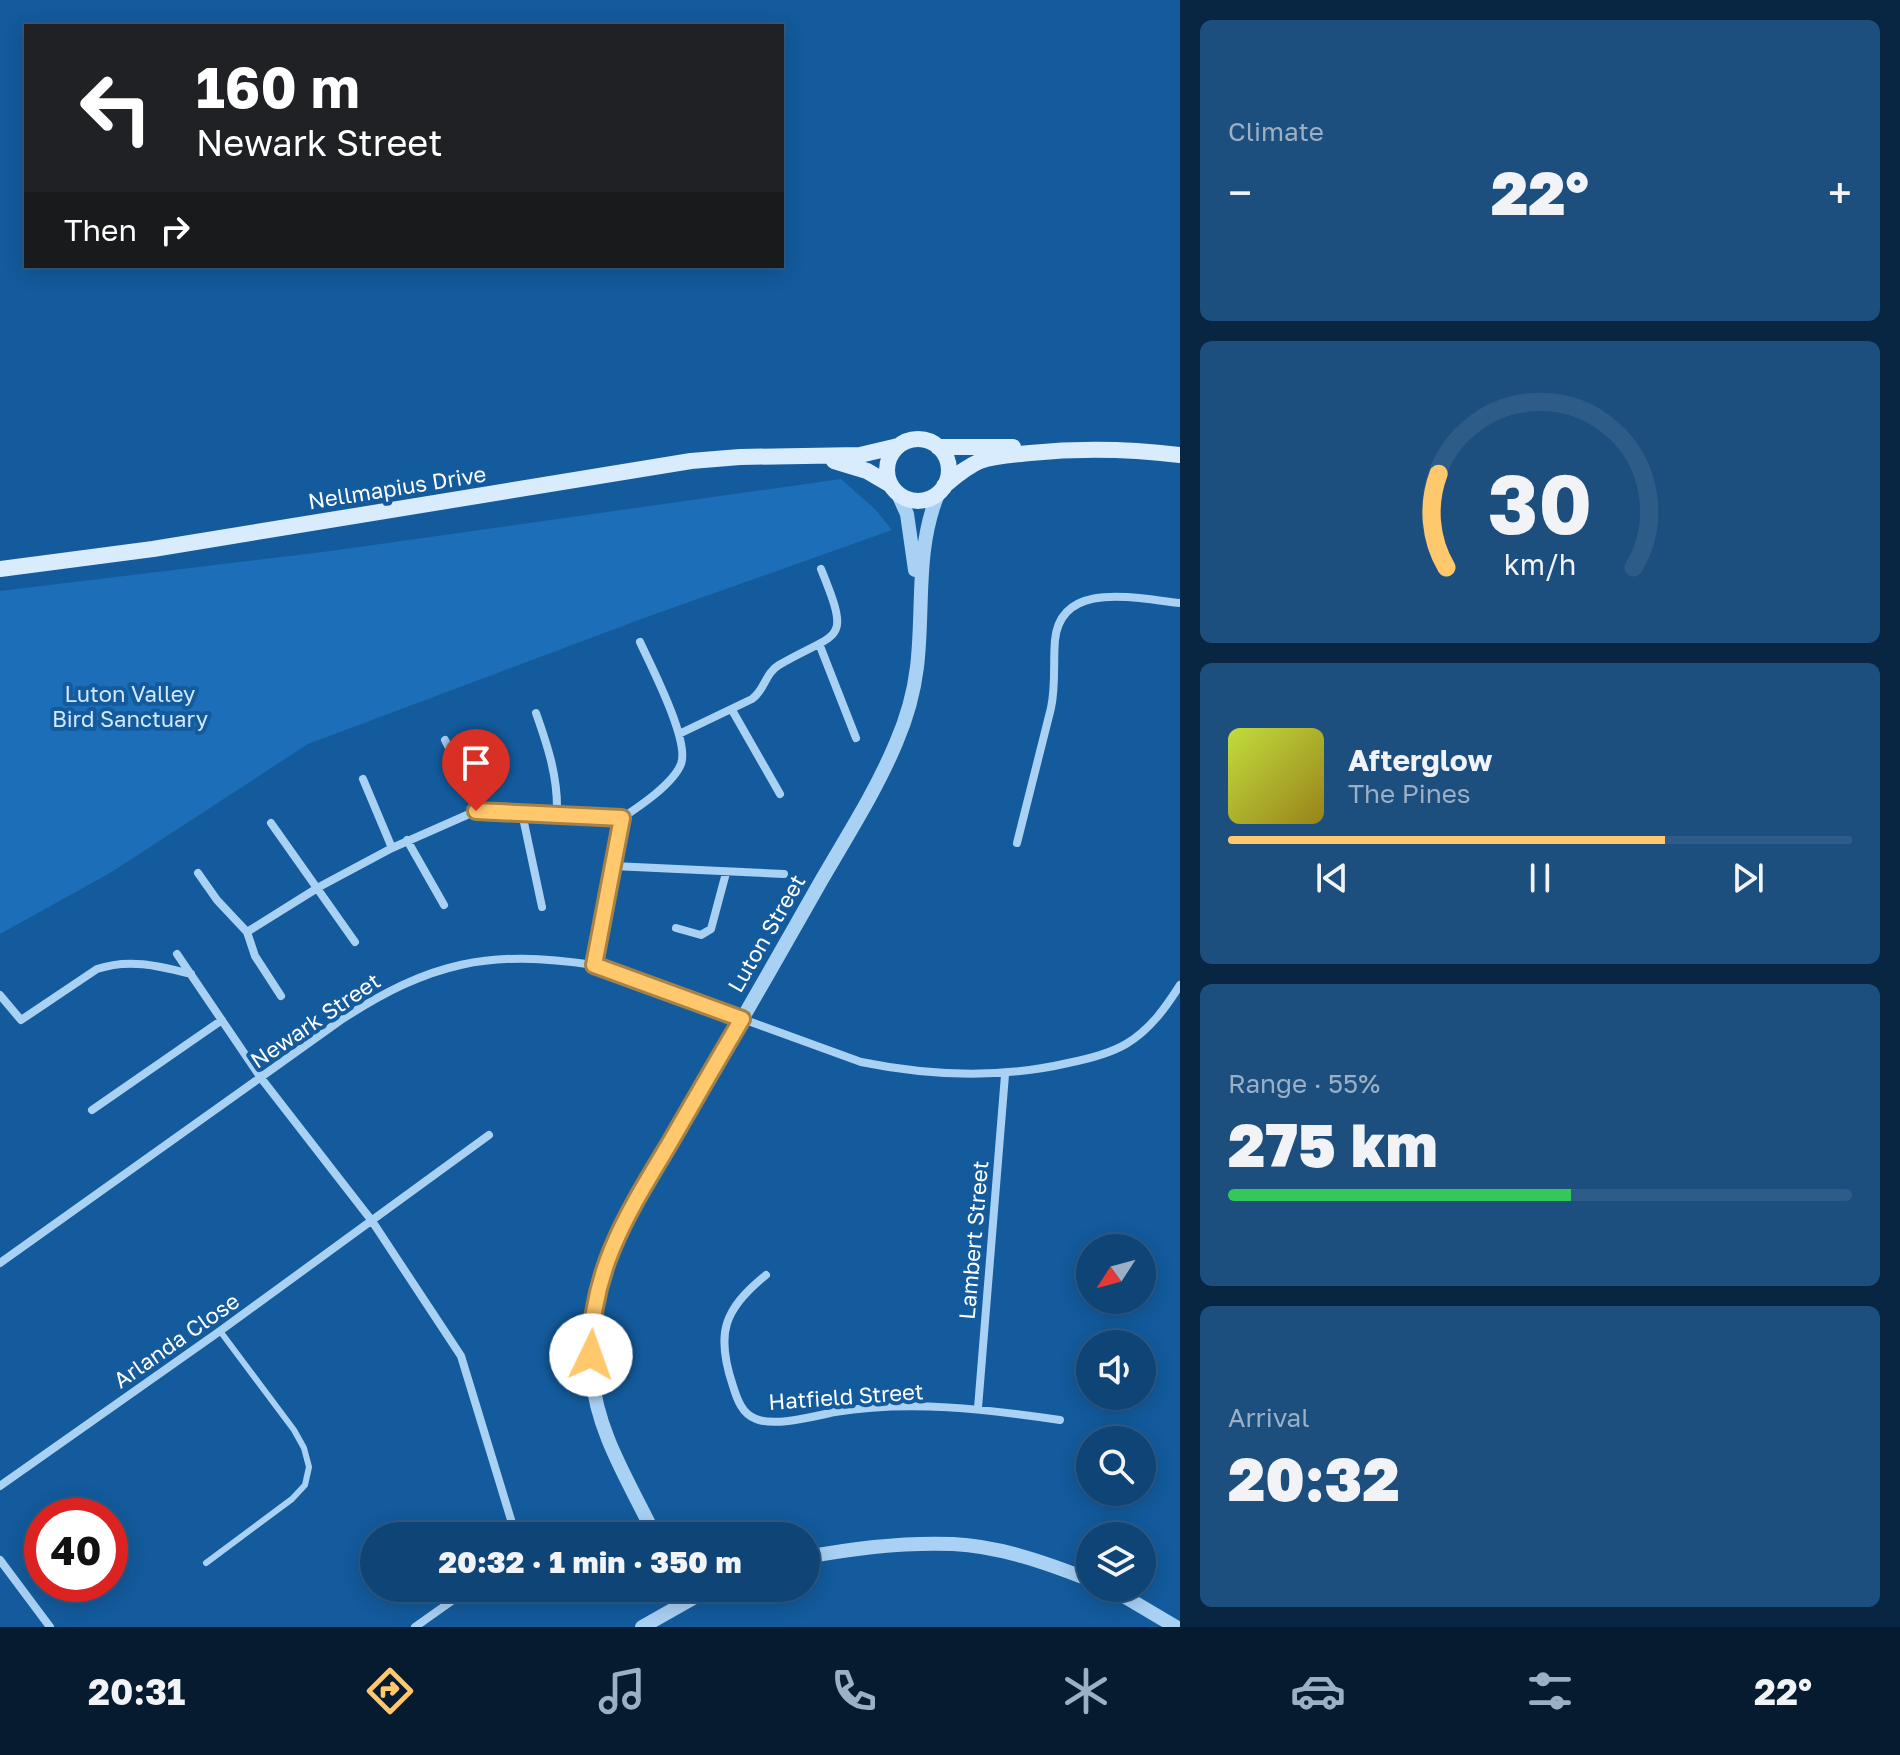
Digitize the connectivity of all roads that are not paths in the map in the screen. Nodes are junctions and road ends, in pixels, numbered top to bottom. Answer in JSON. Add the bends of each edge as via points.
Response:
{"nodes":[{"id":1,"x":898,"y":446,"type":"junction"},
{"id":2,"x":938,"y":447,"type":"junction"},
{"id":3,"x":1059,"y":451,"type":"junction"},
{"id":4,"x":801,"y":455,"type":"junction"},
{"id":5,"x":1180,"y":455,"type":"edge"},
{"id":6,"x":894,"y":489,"type":"junction"},
{"id":7,"x":941,"y":490,"type":"junction"},
{"id":8,"x":0,"y":569,"type":"edge"},
{"id":9,"x":821,"y":569,"type":"dead end"},
{"id":10,"x":1180,"y":603,"type":"edge"},
{"id":11,"x":919,"y":610,"type":"junction"},
{"id":12,"x":640,"y":642,"type":"dead end"},
{"id":13,"x":820,"y":646,"type":"junction"},
{"id":14,"x":732,"y":710,"type":"junction"},
{"id":15,"x":536,"y":713,"type":"dead end"},
{"id":16,"x":679,"y":734,"type":"junction"},
{"id":17,"x":856,"y":738,"type":"dead end"},
{"id":18,"x":445,"y":740,"type":"dead end"},
{"id":19,"x":363,"y":779,"type":"dead end"},
{"id":20,"x":780,"y":794,"type":"dead end"},
{"id":21,"x":476,"y":811,"type":"junction"},
{"id":22,"x":522,"y":813,"type":"junction"},
{"id":23,"x":557,"y":813,"type":"junction"},
{"id":24,"x":622,"y":818,"type":"junction"},
{"id":25,"x":271,"y":823,"type":"dead end"},
{"id":26,"x":407,"y":840,"type":"junction"},
{"id":27,"x":1017,"y":843,"type":"dead end"},
{"id":28,"x":392,"y":848,"type":"junction"},
{"id":29,"x":613,"y":866,"type":"junction"},
{"id":30,"x":198,"y":873,"type":"dead end"},
{"id":31,"x":726,"y":873,"type":"junction"},
{"id":32,"x":784,"y":874,"type":"dead end"},
{"id":33,"x":319,"y":887,"type":"junction"},
{"id":34,"x":444,"y":905,"type":"dead end"},
{"id":35,"x":542,"y":907,"type":"dead end"},
{"id":36,"x":676,"y":928,"type":"dead end"},
{"id":37,"x":247,"y":932,"type":"junction"},
{"id":38,"x":355,"y":942,"type":"dead end"},
{"id":39,"x":177,"y":954,"type":"dead end"},
{"id":40,"x":594,"y":965,"type":"junction"},
{"id":41,"x":191,"y":974,"type":"junction"},
{"id":42,"x":1180,"y":985,"type":"edge"},
{"id":43,"x":0,"y":995,"type":"edge"},
{"id":44,"x":281,"y":996,"type":"dead end"},
{"id":45,"x":742,"y":1019,"type":"junction"},
{"id":46,"x":222,"y":1020,"type":"junction"},
{"id":47,"x":1005,"y":1075,"type":"junction"},
{"id":48,"x":261,"y":1078,"type":"junction"},
{"id":49,"x":92,"y":1110,"type":"dead end"},
{"id":50,"x":489,"y":1135,"type":"dead end"},
{"id":51,"x":372,"y":1221,"type":"junction"},
{"id":52,"x":0,"y":1263,"type":"edge"},
{"id":53,"x":766,"y":1275,"type":"dead end"},
{"id":54,"x":220,"y":1331,"type":"junction"},
{"id":55,"x":978,"y":1408,"type":"junction"},
{"id":56,"x":1060,"y":1420,"type":"dead end"},
{"id":57,"x":0,"y":1486,"type":"edge"},
{"id":58,"x":512,"y":1522,"type":"edge"},
{"id":59,"x":648,"y":1522,"type":"edge"},
{"id":60,"x":820,"y":1555,"type":"edge"},
{"id":61,"x":0,"y":1560,"type":"edge"},
{"id":62,"x":206,"y":1563,"type":"dead end"},
{"id":63,"x":1076,"y":1575,"type":"edge"},
{"id":64,"x":450,"y":1602,"type":"edge"},
{"id":65,"x":674,"y":1602,"type":"edge"},
{"id":66,"x":1134,"y":1602,"type":"edge"},
{"id":67,"x":50,"y":1627,"type":"edge"},
{"id":68,"x":415,"y":1627,"type":"edge"},
{"id":69,"x":642,"y":1627,"type":"edge"},
{"id":70,"x":1176,"y":1627,"type":"edge"}],
"edges":[{"from":1,"to":2,"type":"main road","via":[[918,439]]},
{"from":1,"to":4,"type":"main road","name":"Nellmapius Drive","via":[[860,455]]},
{"from":1,"to":6,"type":"main road","via":[[887,464]]},
{"from":2,"to":3,"type":"main road"},
{"from":2,"to":7,"type":"main road","via":[[948,465]]},
{"from":3,"to":5,"type":"main road"},
{"from":3,"to":7,"type":"main road","via":[[988,459],[960,472]]},
{"from":4,"to":6,"type":"main road","name":"Nellmapius Drive","via":[[856,466]]},
{"from":4,"to":8,"type":"main road","name":"Nellmapius Drive","via":[[691,461],[168,547]]},
{"from":6,"to":7,"type":"main road","via":[[918,501]]},
{"from":6,"to":11,"type":"street","name":"Luton Street","via":[[913,541]]},
{"from":7,"to":11,"type":"street","name":"Luton Street","via":[[924,541]]},
{"from":9,"to":13,"type":"street","via":[[838,616],[836,631]]},
{"from":10,"to":27,"type":"street","via":[[1098,597],[1064,612],[1057,625],[1053,697]]},
{"from":11,"to":45,"type":"street","name":"Luton Street","via":[[917,668],[898,739]]},
{"from":12,"to":16,"type":"street"},
{"from":13,"to":14,"type":"street","via":[[777,666],[760,693]]},
{"from":13,"to":17,"type":"street"},
{"from":14,"to":16,"type":"street"},
{"from":14,"to":20,"type":"street"},
{"from":15,"to":23,"type":"street","via":[[554,769]]},
{"from":16,"to":24,"type":"street","via":[[681,766],[651,798]]},
{"from":18,"to":21,"type":"street"},
{"from":19,"to":28,"type":"street"},
{"from":21,"to":22,"type":"street"},
{"from":21,"to":26,"type":"street"},
{"from":22,"to":23,"type":"street"},
{"from":22,"to":35,"type":"street"},
{"from":23,"to":24,"type":"street"},
{"from":24,"to":29,"type":"street"},
{"from":25,"to":33,"type":"street"},
{"from":26,"to":28,"type":"street"},
{"from":26,"to":34,"type":"street"},
{"from":28,"to":33,"type":"street"},
{"from":29,"to":31,"type":"street"},
{"from":29,"to":40,"type":"street"},
{"from":30,"to":37,"type":"street"},
{"from":31,"to":32,"type":"street"},
{"from":31,"to":36,"type":"street","via":[[711,929],[701,935]]},
{"from":33,"to":37,"type":"street"},
{"from":33,"to":38,"type":"street"},
{"from":37,"to":44,"type":"street","via":[[255,956]]},
{"from":39,"to":41,"type":"street"},
{"from":40,"to":45,"type":"street","name":"Newark Street"},
{"from":40,"to":48,"type":"street","name":"Newark Street","via":[[510,957],[416,977],[378,996]]},
{"from":41,"to":43,"type":"street","via":[[153,965],[111,964],[21,1020]]},
{"from":41,"to":46,"type":"street"},
{"from":42,"to":47,"type":"street","name":"Newark Street","via":[[1149,1027],[1126,1044],[1095,1057]]},
{"from":45,"to":47,"type":"street","name":"Newark Street","via":[[861,1062]]},
{"from":45,"to":59,"type":"street","name":"Luton Street","via":[[636,1201],[597,1286],[591,1334],[599,1414]]},
{"from":46,"to":48,"type":"street"},
{"from":46,"to":49,"type":"street"},
{"from":47,"to":55,"type":"street","name":"Lambert Street"},
{"from":48,"to":51,"type":"street"},
{"from":48,"to":52,"type":"street","name":"Newark Street"},
{"from":50,"to":51,"type":"street","name":"Arlanda Close"},
{"from":51,"to":54,"type":"street","name":"Arlanda Close"},
{"from":51,"to":58,"type":"street","via":[[467,1369]]},
{"from":53,"to":55,"type":"street","name":"Hatfield Street","via":[[735,1304],[722,1338],[738,1400],[756,1419],[768,1422],[877,1407]]},
{"from":54,"to":57,"type":"street","name":"Arlanda Close"},
{"from":54,"to":62,"type":"lane","via":[[294,1430],[309,1467],[305,1485],[292,1499]]},
{"from":55,"to":56,"type":"street","name":"Hatfield Street"},
{"from":60,"to":63,"type":"street","via":[[956,1544],[1011,1554]]},
{"from":61,"to":67,"type":"street"},
{"from":64,"to":68,"type":"street"},
{"from":65,"to":69,"type":"street"},
{"from":66,"to":70,"type":"street"}]}
